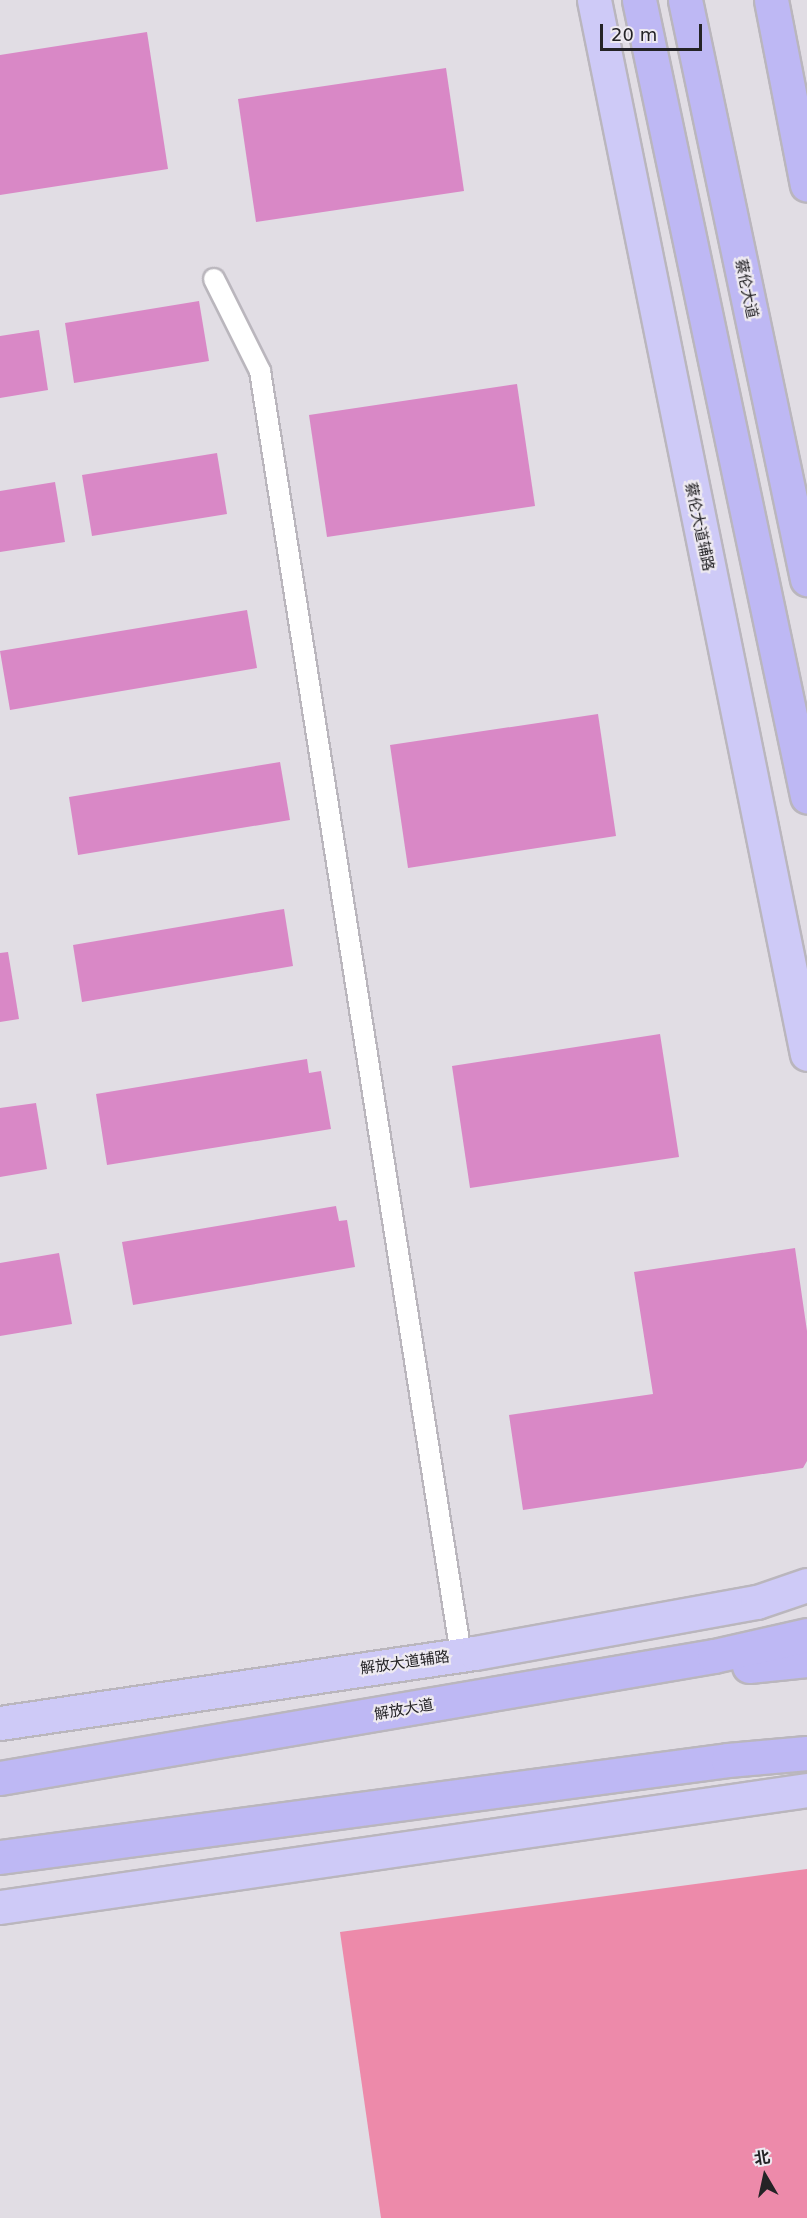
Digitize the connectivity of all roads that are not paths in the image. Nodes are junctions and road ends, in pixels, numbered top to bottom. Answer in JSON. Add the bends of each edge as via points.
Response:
{"nodes":[{"id":1,"x":594,"y":0,"type":"edge"},
{"id":2,"x":639,"y":0,"type":"edge"},
{"id":3,"x":685,"y":0,"type":"edge"},
{"id":4,"x":771,"y":0,"type":"edge"},
{"id":5,"x":807,"y":185,"type":"edge"},
{"id":6,"x":214,"y":279,"type":"dead end"},
{"id":7,"x":807,"y":579,"type":"edge"},
{"id":8,"x":807,"y":796,"type":"edge"},
{"id":9,"x":807,"y":1053,"type":"edge"},
{"id":10,"x":807,"y":1585,"type":"edge"},
{"id":11,"x":807,"y":1635,"type":"edge"},
{"id":12,"x":461,"y":1655,"type":"junction"},
{"id":13,"x":807,"y":1660,"type":"edge"},
{"id":14,"x":515,"y":1691,"type":"junction"},
{"id":15,"x":0,"y":1723,"type":"edge"},
{"id":16,"x":806,"y":1749,"type":"edge"},
{"id":17,"x":0,"y":1778,"type":"edge"},
{"id":18,"x":807,"y":1790,"type":"edge"},
{"id":19,"x":0,"y":1857,"type":"edge"},
{"id":20,"x":0,"y":1907,"type":"edge"}],
"edges":[{"from":1,"to":9,"type":"main road","name":"蔡伦大道辅路"},
{"from":2,"to":8,"type":"highway"},
{"from":3,"to":7,"type":"highway","name":"蔡伦大道"},
{"from":4,"to":5,"type":"highway"},
{"from":6,"to":12,"type":"lane","via":[[260,371]]},
{"from":10,"to":12,"type":"main road","name":"解放大道辅路","via":[[758,1602]]},
{"from":11,"to":14,"type":"highway","name":"解放大道","via":[[714,1656]]},
{"from":12,"to":15,"type":"main road","name":"解放大道辅路"},
{"from":13,"to":14,"type":"highway"},
{"from":14,"to":17,"type":"highway","name":"解放大道"},
{"from":16,"to":19,"type":"highway"},
{"from":18,"to":20,"type":"main road"}]}
